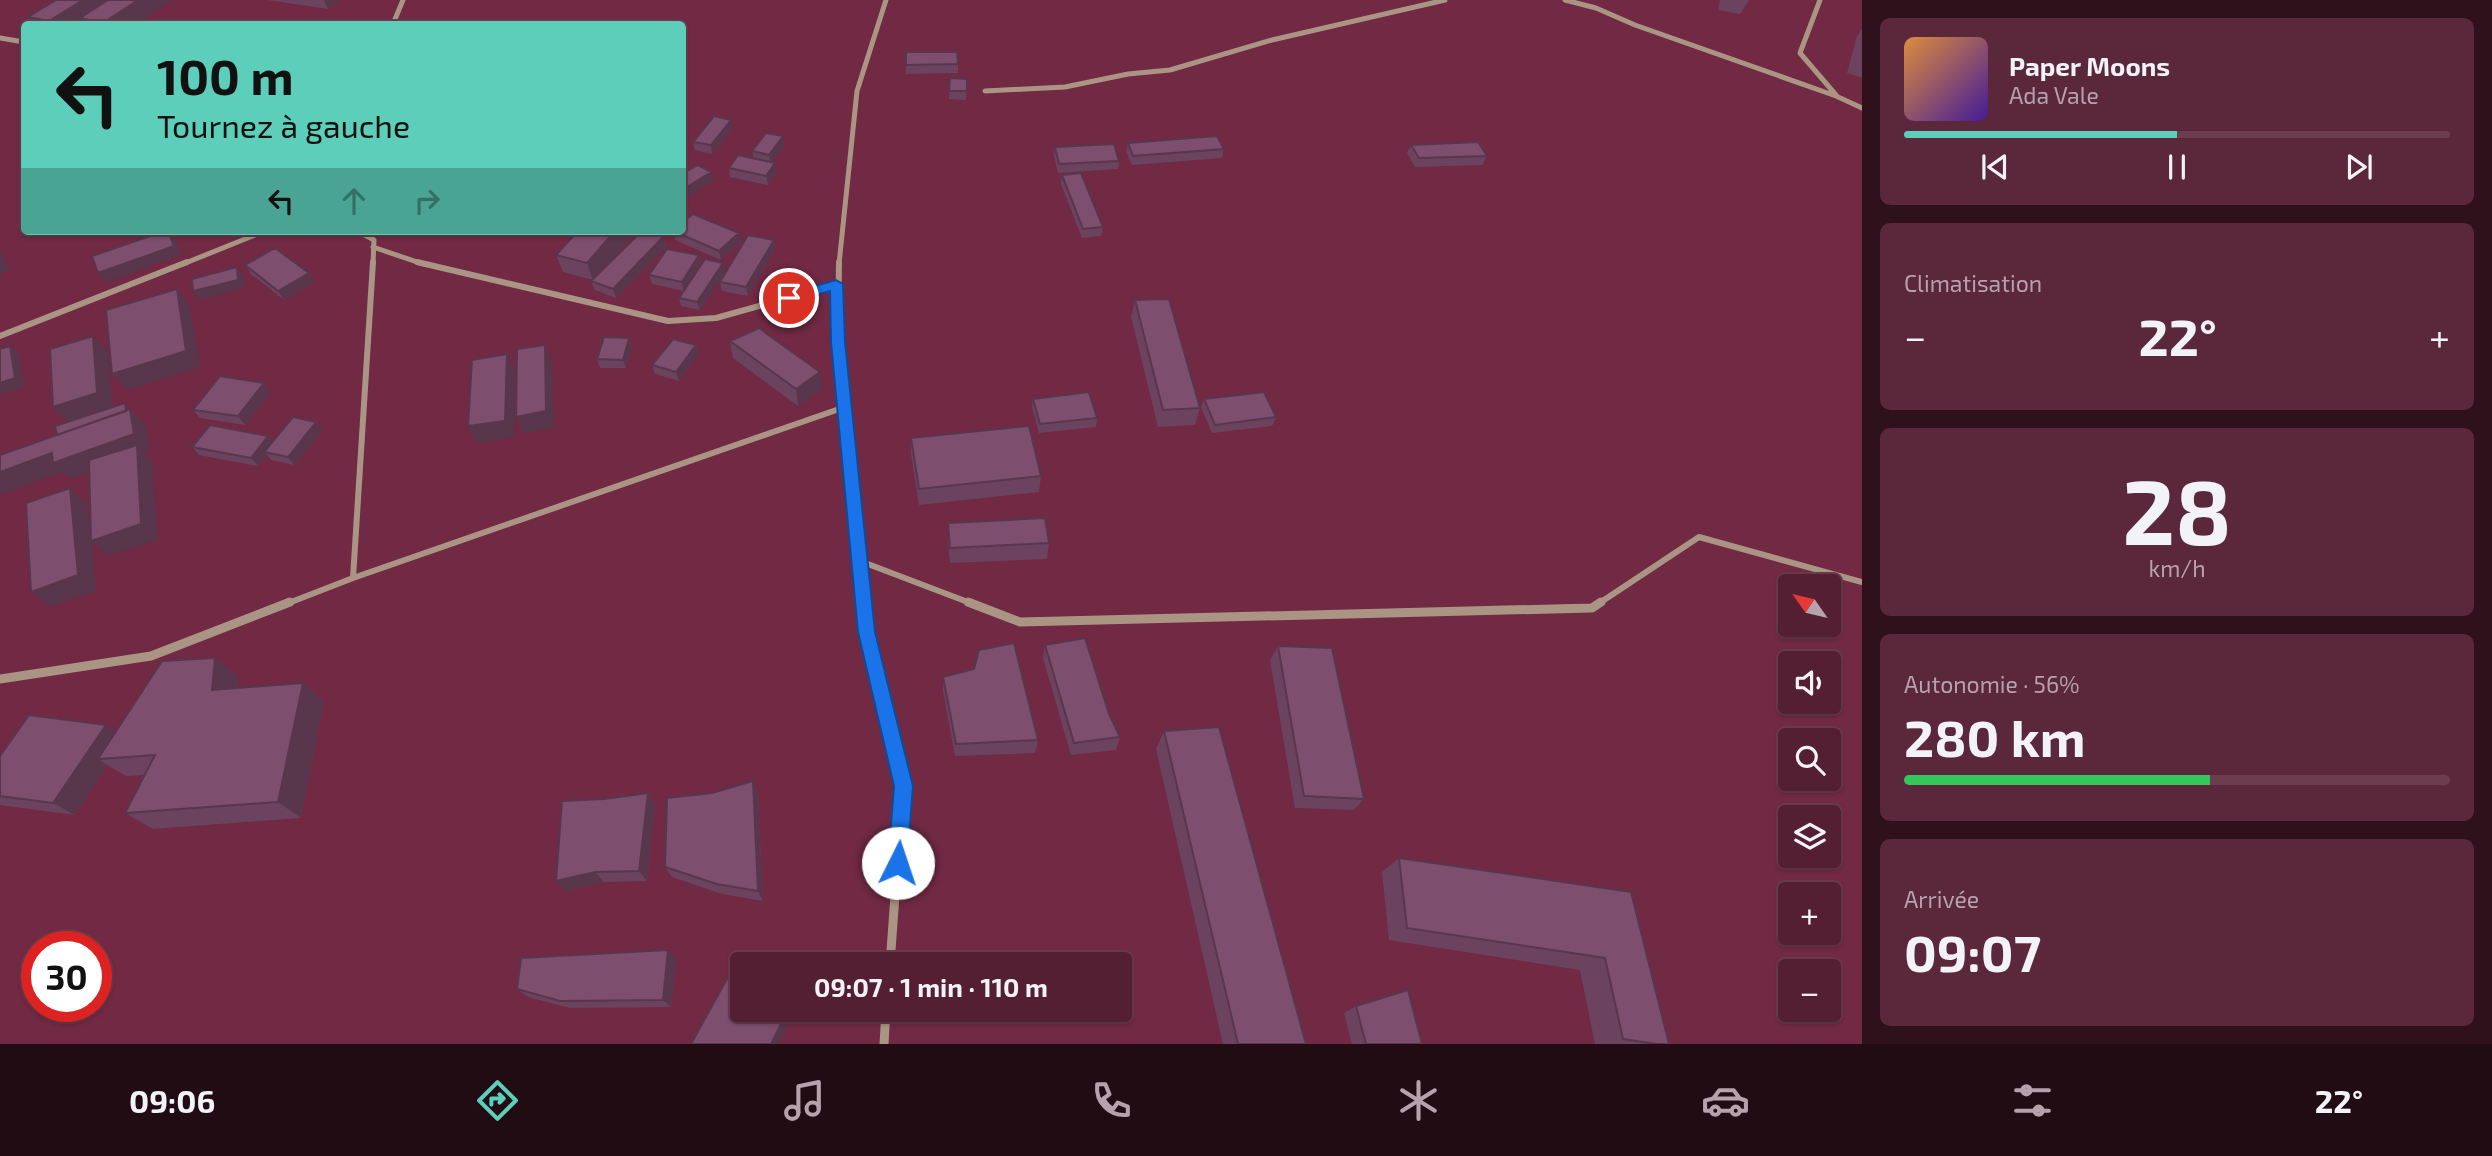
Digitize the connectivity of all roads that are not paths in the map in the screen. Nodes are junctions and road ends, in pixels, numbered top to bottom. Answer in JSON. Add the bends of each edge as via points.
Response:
{"nodes":[{"id":1,"x":403,"y":0,"type":"edge"},
{"id":2,"x":886,"y":0,"type":"edge"},
{"id":3,"x":1445,"y":0,"type":"edge"},
{"id":4,"x":1566,"y":0,"type":"edge"},
{"id":5,"x":1819,"y":0,"type":"edge"},
{"id":6,"x":394,"y":21,"type":"edge"},
{"id":7,"x":0,"y":38,"type":"edge"},
{"id":8,"x":21,"y":42,"type":"edge"},
{"id":9,"x":985,"y":91,"type":"dead end"},
{"id":10,"x":1836,"y":96,"type":"junction"},
{"id":11,"x":1862,"y":108,"type":"edge"},
{"id":12,"x":255,"y":235,"type":"edge"},
{"id":13,"x":365,"y":235,"type":"edge"},
{"id":14,"x":373,"y":247,"type":"junction"},
{"id":15,"x":836,"y":284,"type":"junction"},
{"id":16,"x":0,"y":336,"type":"edge"},
{"id":17,"x":845,"y":407,"type":"junction"},
{"id":18,"x":859,"y":561,"type":"junction"},
{"id":19,"x":352,"y":578,"type":"junction"},
{"id":20,"x":1862,"y":582,"type":"edge"},
{"id":21,"x":0,"y":679,"type":"edge"},
{"id":22,"x":891,"y":952,"type":"edge"},
{"id":23,"x":885,"y":1022,"type":"edge"},
{"id":24,"x":884,"y":1044,"type":"edge"}],
"edges":[{"from":1,"to":6,"type":"street"},
{"from":2,"to":15,"type":"street","via":[[857,91]]},
{"from":3,"to":9,"type":"street","via":[[1272,40],[1170,70],[1065,87]]},
{"from":4,"to":10,"type":"street"},
{"from":5,"to":10,"type":"street","via":[[1800,53]]},
{"from":7,"to":8,"type":"street"},
{"from":10,"to":11,"type":"street"},
{"from":12,"to":16,"type":"street"},
{"from":13,"to":14,"type":"street","via":[[374,240]]},
{"from":14,"to":15,"type":"street","via":[[424,264],[668,321],[716,318]]},
{"from":14,"to":19,"type":"street"},
{"from":15,"to":17,"type":"street"},
{"from":17,"to":18,"type":"street"},
{"from":17,"to":19,"type":"street"},
{"from":18,"to":20,"type":"street","via":[[1020,622],[1592,608],[1699,537]]},
{"from":18,"to":22,"type":"street","via":[[867,632],[903,786]]},
{"from":19,"to":21,"type":"street","via":[[151,656]]},
{"from":23,"to":24,"type":"street"}]}
